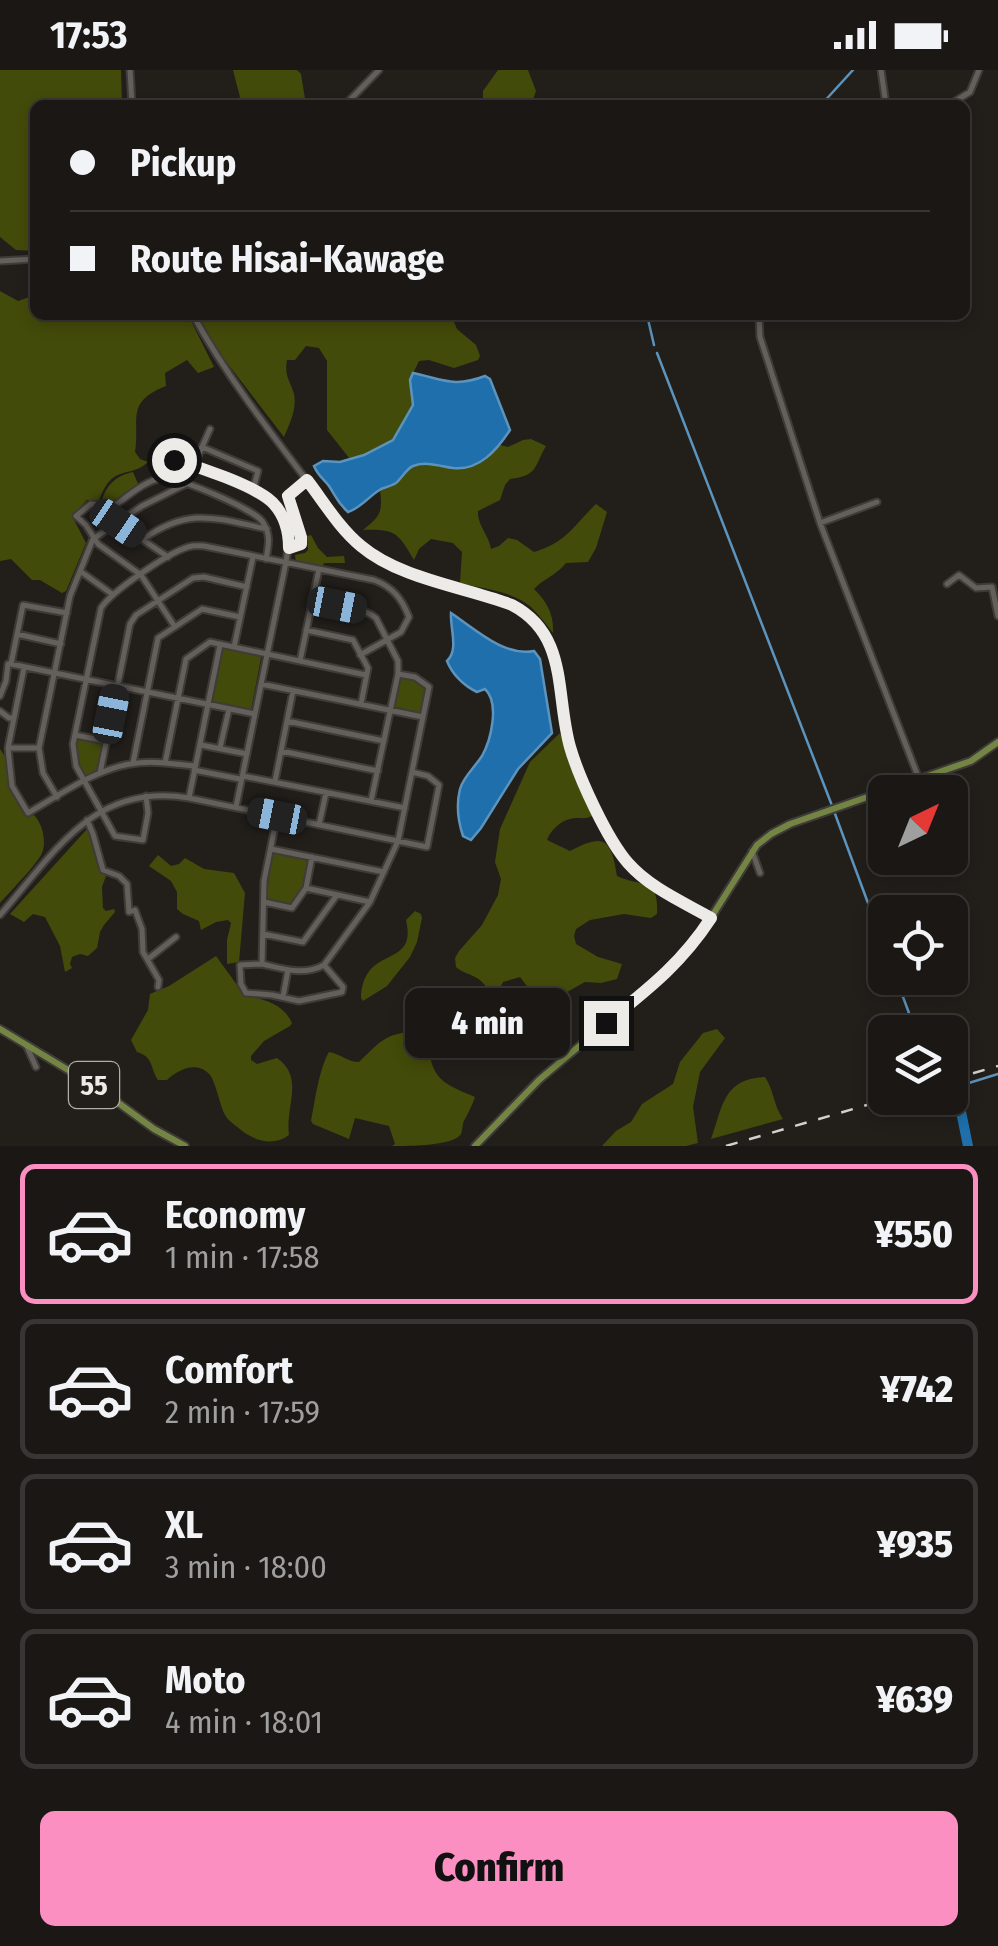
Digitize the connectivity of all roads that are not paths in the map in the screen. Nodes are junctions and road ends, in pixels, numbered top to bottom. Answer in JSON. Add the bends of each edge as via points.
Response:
{"nodes":[{"id":1,"x":130,"y":70,"type":"edge"},
{"id":2,"x":379,"y":70,"type":"edge"},
{"id":3,"x":881,"y":70,"type":"edge"},
{"id":4,"x":979,"y":70,"type":"edge"},
{"id":5,"x":132,"y":100,"type":"edge"},
{"id":6,"x":350,"y":100,"type":"edge"},
{"id":7,"x":885,"y":100,"type":"edge"},
{"id":8,"x":957,"y":100,"type":"edge"},
{"id":9,"x":30,"y":259,"type":"edge"},
{"id":10,"x":0,"y":261,"type":"edge"},
{"id":11,"x":196,"y":320,"type":"edge"},
{"id":12,"x":759,"y":320,"type":"edge"},
{"id":13,"x":210,"y":428,"type":"dead end"},
{"id":14,"x":202,"y":446,"type":"junction"},
{"id":15,"x":174,"y":460,"type":"dead end"},
{"id":16,"x":194,"y":466,"type":"junction"},
{"id":17,"x":307,"y":480,"type":"junction"},
{"id":18,"x":186,"y":484,"type":"junction"},
{"id":19,"x":253,"y":491,"type":"junction"},
{"id":20,"x":877,"y":502,"type":"dead end"},
{"id":21,"x":113,"y":506,"type":"junction"},
{"id":22,"x":117,"y":523,"type":"junction"},
{"id":23,"x":820,"y":523,"type":"junction"},
{"id":24,"x":266,"y":529,"type":"junction"},
{"id":25,"x":143,"y":539,"type":"junction"},
{"id":26,"x":94,"y":540,"type":"junction"},
{"id":27,"x":289,"y":548,"type":"junction"},
{"id":28,"x":254,"y":556,"type":"junction"},
{"id":29,"x":168,"y":557,"type":"junction"},
{"id":30,"x":266,"y":558,"type":"junction"},
{"id":31,"x":286,"y":562,"type":"junction"},
{"id":32,"x":319,"y":569,"type":"junction"},
{"id":33,"x":80,"y":571,"type":"junction"},
{"id":34,"x":141,"y":575,"type":"junction"},
{"id":35,"x":947,"y":584,"type":"dead end"},
{"id":36,"x":247,"y":587,"type":"junction"},
{"id":37,"x":112,"y":594,"type":"junction"},
{"id":38,"x":312,"y":600,"type":"junction"},
{"id":39,"x":158,"y":602,"type":"junction"},
{"id":40,"x":67,"y":613,"type":"junction"},
{"id":41,"x":998,"y":616,"type":"edge"},
{"id":42,"x":240,"y":617,"type":"junction"},
{"id":43,"x":175,"y":627,"type":"junction"},
{"id":44,"x":306,"y":630,"type":"junction"},
{"id":45,"x":17,"y":634,"type":"junction"},
{"id":46,"x":388,"y":640,"type":"junction"},
{"id":47,"x":60,"y":644,"type":"junction"},
{"id":48,"x":220,"y":644,"type":"junction"},
{"id":49,"x":234,"y":647,"type":"junction"},
{"id":50,"x":267,"y":654,"type":"junction"},
{"id":51,"x":360,"y":655,"type":"junction"},
{"id":52,"x":300,"y":661,"type":"junction"},
{"id":53,"x":11,"y":664,"type":"junction"},
{"id":54,"x":24,"y":668,"type":"junction"},
{"id":55,"x":54,"y":674,"type":"junction"},
{"id":56,"x":366,"y":674,"type":"junction"},
{"id":57,"x":398,"y":674,"type":"junction"},
{"id":58,"x":86,"y":680,"type":"junction"},
{"id":59,"x":261,"y":684,"type":"junction"},
{"id":60,"x":117,"y":687,"type":"junction"},
{"id":61,"x":294,"y":691,"type":"junction"},
{"id":62,"x":147,"y":693,"type":"junction"},
{"id":63,"x":0,"y":696,"type":"edge"},
{"id":64,"x":178,"y":699,"type":"junction"},
{"id":65,"x":360,"y":704,"type":"junction"},
{"id":66,"x":208,"y":705,"type":"junction"},
{"id":67,"x":229,"y":709,"type":"junction"},
{"id":68,"x":0,"y":710,"type":"edge"},
{"id":69,"x":390,"y":710,"type":"junction"},
{"id":70,"x":255,"y":714,"type":"junction"},
{"id":71,"x":423,"y":717,"type":"junction"},
{"id":72,"x":14,"y":718,"type":"junction"},
{"id":73,"x":287,"y":721,"type":"junction"},
{"id":74,"x":74,"y":735,"type":"junction"},
{"id":75,"x":106,"y":741,"type":"junction"},
{"id":76,"x":384,"y":741,"type":"junction"},
{"id":77,"x":998,"y":742,"type":"edge"},
{"id":78,"x":200,"y":744,"type":"junction"},
{"id":79,"x":8,"y":748,"type":"junction"},
{"id":80,"x":39,"y":748,"type":"junction"},
{"id":81,"x":220,"y":748,"type":"junction"},
{"id":82,"x":282,"y":751,"type":"junction"},
{"id":83,"x":247,"y":754,"type":"junction"},
{"id":84,"x":165,"y":763,"type":"junction"},
{"id":85,"x":133,"y":764,"type":"junction"},
{"id":86,"x":195,"y":768,"type":"junction"},
{"id":87,"x":378,"y":772,"type":"junction"},
{"id":88,"x":412,"y":772,"type":"junction"},
{"id":89,"x":100,"y":773,"type":"junction"},
{"id":90,"x":918,"y":775,"type":"edge"},
{"id":91,"x":934,"y":775,"type":"edge"},
{"id":92,"x":242,"y":778,"type":"junction"},
{"id":93,"x":275,"y":781,"type":"junction"},
{"id":94,"x":84,"y":782,"type":"junction"},
{"id":95,"x":326,"y":792,"type":"junction"},
{"id":96,"x":146,"y":796,"type":"junction"},
{"id":97,"x":56,"y":797,"type":"junction"},
{"id":98,"x":868,"y":797,"type":"edge"},
{"id":99,"x":189,"y":798,"type":"junction"},
{"id":100,"x":372,"y":801,"type":"junction"},
{"id":101,"x":236,"y":808,"type":"junction"},
{"id":102,"x":405,"y":808,"type":"junction"},
{"id":103,"x":101,"y":811,"type":"junction"},
{"id":104,"x":277,"y":816,"type":"junction"},
{"id":105,"x":86,"y":820,"type":"junction"},
{"id":106,"x":320,"y":825,"type":"junction"},
{"id":107,"x":398,"y":841,"type":"junction"},
{"id":108,"x":270,"y":849,"type":"junction"},
{"id":109,"x":752,"y":851,"type":"junction"},
{"id":110,"x":312,"y":857,"type":"junction"},
{"id":111,"x":384,"y":872,"type":"junction"},
{"id":112,"x":760,"y":873,"type":"dead end"},
{"id":113,"x":306,"y":888,"type":"junction"},
{"id":114,"x":337,"y":895,"type":"junction"},
{"id":115,"x":264,"y":902,"type":"junction"},
{"id":116,"x":370,"y":902,"type":"junction"},
{"id":117,"x":0,"y":915,"type":"edge"},
{"id":118,"x":711,"y":918,"type":"junction"},
{"id":119,"x":263,"y":934,"type":"junction"},
{"id":120,"x":176,"y":937,"type":"dead end"},
{"id":121,"x":148,"y":959,"type":"junction"},
{"id":122,"x":262,"y":964,"type":"junction"},
{"id":123,"x":324,"y":965,"type":"junction"},
{"id":124,"x":288,"y":970,"type":"junction"},
{"id":125,"x":158,"y":987,"type":"dead end"},
{"id":126,"x":283,"y":997,"type":"junction"},
{"id":127,"x":0,"y":1029,"type":"edge"},
{"id":128,"x":26,"y":1044,"type":"junction"},
{"id":129,"x":36,"y":1068,"type":"dead end"},
{"id":130,"x":185,"y":1146,"type":"edge"},
{"id":131,"x":475,"y":1146,"type":"edge"}],
"edges":[{"from":1,"to":5,"type":"street"},
{"from":2,"to":6,"type":"street"},
{"from":3,"to":7,"type":"street"},
{"from":4,"to":8,"type":"street","via":[[970,92]]},
{"from":9,"to":10,"type":"street"},
{"from":11,"to":17,"type":"street"},
{"from":12,"to":23,"type":"street"},
{"from":13,"to":14,"type":"street"},
{"from":14,"to":16,"type":"street"},
{"from":14,"to":19,"type":"street","via":[[258,471]]},
{"from":15,"to":16,"type":"street"},
{"from":16,"to":19,"type":"street"},
{"from":17,"to":27,"type":"street","via":[[288,496],[301,537],[301,544]]},
{"from":17,"to":118,"type":"street","via":[[368,551],[396,567],[512,605],[538,624],[556,660],[577,769],[620,852],[646,880]]},
{"from":18,"to":21,"type":"street","via":[[164,478]]},
{"from":18,"to":22,"type":"street"},
{"from":18,"to":24,"type":"street","via":[[255,513]]},
{"from":19,"to":27,"type":"street","via":[[282,514]]},
{"from":20,"to":23,"type":"street"},
{"from":21,"to":22,"type":"street","via":[[108,510]]},
{"from":21,"to":26,"type":"street","via":[[91,504],[76,516]]},
{"from":22,"to":25,"type":"street"},
{"from":22,"to":26,"type":"street"},
{"from":23,"to":90,"type":"street"},
{"from":24,"to":25,"type":"street","via":[[190,517]]},
{"from":24,"to":30,"type":"street"},
{"from":25,"to":29,"type":"street"},
{"from":26,"to":33,"type":"street"},
{"from":26,"to":34,"type":"street"},
{"from":27,"to":31,"type":"street"},
{"from":28,"to":29,"type":"street","via":[[194,546]]},
{"from":28,"to":30,"type":"street"},
{"from":28,"to":36,"type":"street"},
{"from":29,"to":34,"type":"street"},
{"from":30,"to":31,"type":"street"},
{"from":31,"to":32,"type":"street"},
{"from":31,"to":50,"type":"street"},
{"from":32,"to":38,"type":"street"},
{"from":32,"to":46,"type":"street","via":[[396,592],[409,617]]},
{"from":33,"to":37,"type":"street"},
{"from":33,"to":40,"type":"street"},
{"from":34,"to":37,"type":"street"},
{"from":34,"to":39,"type":"street"},
{"from":35,"to":41,"type":"street","via":[[959,575],[976,588],[992,587]]},
{"from":36,"to":39,"type":"street","via":[[198,577]]},
{"from":36,"to":42,"type":"street"},
{"from":37,"to":58,"type":"street","via":[[98,619]]},
{"from":38,"to":44,"type":"street"},
{"from":38,"to":46,"type":"street","via":[[367,611]]},
{"from":39,"to":43,"type":"street"},
{"from":39,"to":60,"type":"street","via":[[130,624]]},
{"from":40,"to":45,"type":"street","via":[[24,604]]},
{"from":40,"to":47,"type":"street"},
{"from":42,"to":43,"type":"street","via":[[202,608]]},
{"from":42,"to":49,"type":"street"},
{"from":43,"to":62,"type":"street","via":[[158,638]]},
{"from":44,"to":51,"type":"street","via":[[352,640]]},
{"from":44,"to":52,"type":"street"},
{"from":45,"to":47,"type":"street"},
{"from":45,"to":53,"type":"street"},
{"from":46,"to":51,"type":"street"},
{"from":46,"to":57,"type":"street"},
{"from":47,"to":55,"type":"street"},
{"from":48,"to":49,"type":"street"},
{"from":48,"to":64,"type":"street","via":[[210,642],[186,659]]},
{"from":48,"to":66,"type":"street"},
{"from":49,"to":50,"type":"street"},
{"from":50,"to":52,"type":"street"},
{"from":50,"to":59,"type":"street"},
{"from":51,"to":56,"type":"street"},
{"from":52,"to":56,"type":"street"},
{"from":53,"to":54,"type":"street"},
{"from":53,"to":63,"type":"street"},
{"from":54,"to":55,"type":"street"},
{"from":54,"to":72,"type":"street"},
{"from":55,"to":58,"type":"street"},
{"from":55,"to":80,"type":"street"},
{"from":56,"to":65,"type":"street"},
{"from":57,"to":69,"type":"street"},
{"from":57,"to":71,"type":"street","via":[[415,676],[429,688]]},
{"from":58,"to":60,"type":"street"},
{"from":58,"to":74,"type":"street"},
{"from":59,"to":61,"type":"street"},
{"from":59,"to":70,"type":"street"},
{"from":60,"to":62,"type":"street"},
{"from":60,"to":75,"type":"street"},
{"from":61,"to":65,"type":"street"},
{"from":61,"to":73,"type":"street"},
{"from":62,"to":64,"type":"street"},
{"from":62,"to":85,"type":"street"},
{"from":64,"to":66,"type":"street"},
{"from":64,"to":84,"type":"street"},
{"from":65,"to":69,"type":"street"},
{"from":66,"to":67,"type":"street"},
{"from":66,"to":78,"type":"street"},
{"from":67,"to":70,"type":"street"},
{"from":67,"to":81,"type":"street"},
{"from":68,"to":72,"type":"street"},
{"from":69,"to":71,"type":"street"},
{"from":69,"to":76,"type":"street"},
{"from":70,"to":83,"type":"street"},
{"from":71,"to":88,"type":"street"},
{"from":72,"to":79,"type":"street"},
{"from":73,"to":76,"type":"street"},
{"from":73,"to":82,"type":"street"},
{"from":74,"to":75,"type":"street"},
{"from":74,"to":94,"type":"street"},
{"from":75,"to":89,"type":"street"},
{"from":76,"to":87,"type":"street"},
{"from":77,"to":91,"type":"main road","via":[[971,762]]},
{"from":78,"to":81,"type":"street"},
{"from":78,"to":86,"type":"street"},
{"from":79,"to":80,"type":"street"},
{"from":79,"to":97,"type":"street","via":[[12,786],[28,812]]},
{"from":80,"to":97,"type":"street"},
{"from":81,"to":83,"type":"street"},
{"from":82,"to":87,"type":"street"},
{"from":82,"to":93,"type":"street"},
{"from":83,"to":92,"type":"street"},
{"from":84,"to":85,"type":"street"},
{"from":84,"to":86,"type":"street"},
{"from":85,"to":89,"type":"street"},
{"from":86,"to":92,"type":"street"},
{"from":86,"to":99,"type":"street"},
{"from":87,"to":100,"type":"street"},
{"from":88,"to":102,"type":"street"},
{"from":88,"to":107,"type":"street","via":[[439,785],[427,847]]},
{"from":89,"to":94,"type":"street"},
{"from":92,"to":93,"type":"street"},
{"from":92,"to":101,"type":"street"},
{"from":93,"to":95,"type":"street"},
{"from":94,"to":97,"type":"street"},
{"from":94,"to":103,"type":"street"},
{"from":95,"to":100,"type":"street"},
{"from":95,"to":106,"type":"street"},
{"from":96,"to":99,"type":"street"},
{"from":96,"to":103,"type":"street"},
{"from":96,"to":103,"type":"street","via":[[142,840],[115,836]]},
{"from":98,"to":109,"type":"main road","via":[[777,830]]},
{"from":99,"to":101,"type":"street"},
{"from":100,"to":102,"type":"street"},
{"from":101,"to":104,"type":"street"},
{"from":102,"to":107,"type":"street"},
{"from":103,"to":105,"type":"street"},
{"from":104,"to":106,"type":"street"},
{"from":104,"to":108,"type":"street"},
{"from":105,"to":117,"type":"street"},
{"from":105,"to":121,"type":"street","via":[[103,870],[127,884],[129,912],[135,910],[140,920]]},
{"from":106,"to":107,"type":"street"},
{"from":107,"to":111,"type":"street"},
{"from":108,"to":110,"type":"street"},
{"from":108,"to":115,"type":"street"},
{"from":109,"to":112,"type":"street"},
{"from":109,"to":118,"type":"main road"},
{"from":110,"to":111,"type":"street"},
{"from":110,"to":113,"type":"street"},
{"from":111,"to":116,"type":"street"},
{"from":113,"to":114,"type":"street"},
{"from":113,"to":115,"type":"street","via":[[292,908]]},
{"from":114,"to":116,"type":"street"},
{"from":114,"to":119,"type":"street","via":[[303,942]]},
{"from":115,"to":119,"type":"street"},
{"from":116,"to":123,"type":"street"},
{"from":118,"to":131,"type":"main road","via":[[673,967],[539,1080]]},
{"from":119,"to":122,"type":"street"},
{"from":120,"to":121,"type":"street"},
{"from":121,"to":125,"type":"street"},
{"from":122,"to":124,"type":"street"},
{"from":122,"to":126,"type":"street","via":[[240,965],[246,993]]},
{"from":123,"to":124,"type":"street"},
{"from":123,"to":126,"type":"street","via":[[342,992]]},
{"from":124,"to":126,"type":"street"},
{"from":127,"to":128,"type":"main road","number":"55"},
{"from":128,"to":129,"type":"street"},
{"from":128,"to":130,"type":"main road","number":"55"}]}
